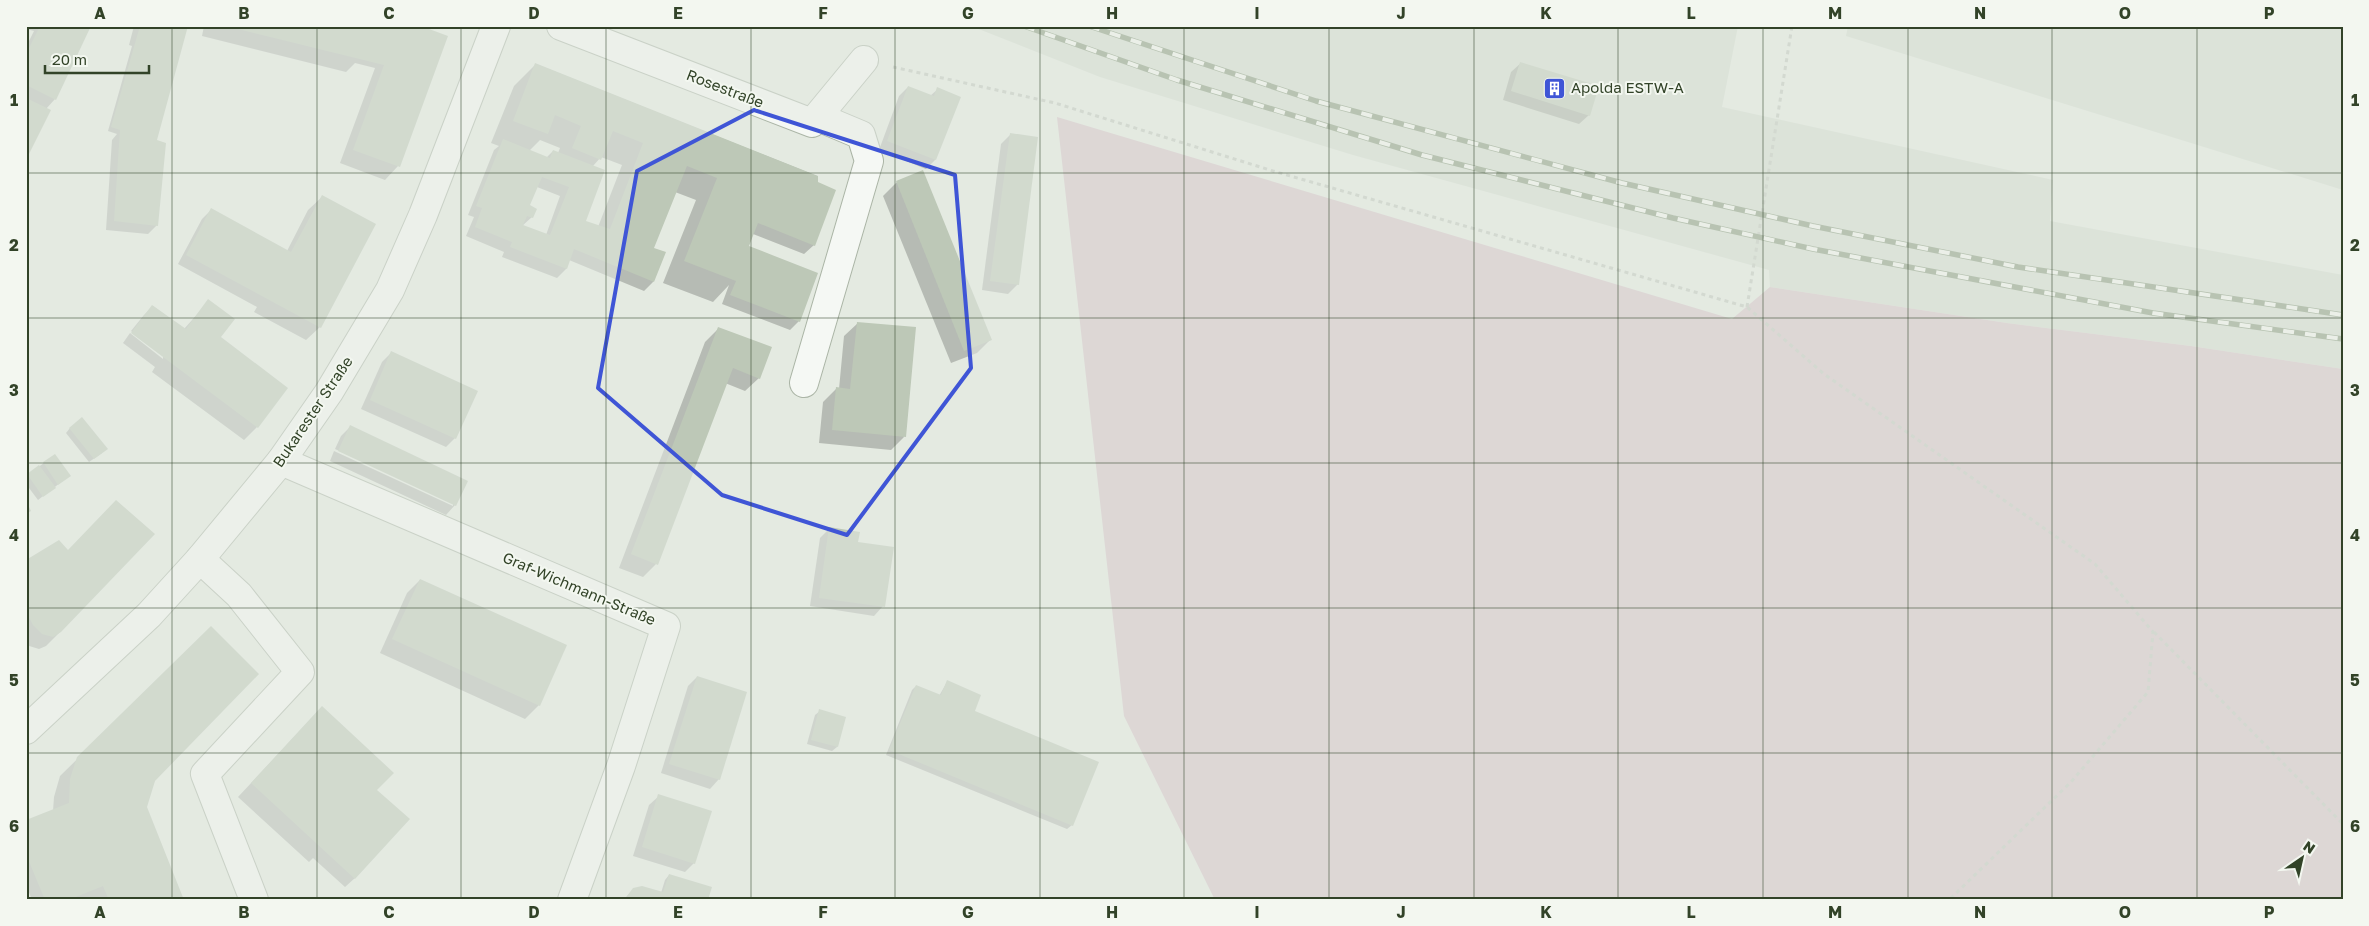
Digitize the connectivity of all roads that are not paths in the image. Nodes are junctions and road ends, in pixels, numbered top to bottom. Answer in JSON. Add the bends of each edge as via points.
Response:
{"nodes":[{"id":1,"x":496,"y":26,"type":"edge"},
{"id":2,"x":561,"y":26,"type":"edge"},
{"id":3,"x":864,"y":60,"type":"road end"},
{"id":4,"x":818,"y":118,"type":"junction"},
{"id":5,"x":804,"y":383,"type":"dead end"},
{"id":6,"x":281,"y":461,"type":"junction"},
{"id":7,"x":200,"y":559,"type":"junction"},
{"id":8,"x":29,"y":720,"type":"edge"},
{"id":9,"x":254,"y":900,"type":"edge"},
{"id":10,"x":572,"y":900,"type":"edge"}],
"edges":[{"from":1,"to":6,"type":"street","name":"Bukarester Straße","via":[[423,215],[390,290],[329,392]]},
{"from":2,"to":4,"type":"street","name":"Rosestraße","via":[[812,123]]},
{"from":3,"to":4,"type":"street"},
{"from":4,"to":5,"type":"street","via":[[861,134],[869,161]]},
{"from":6,"to":7,"type":"street","name":"Bukarester Straße"},
{"from":6,"to":10,"type":"street","name":"Graf-Wichmann-Straße","via":[[666,626],[622,766]]},
{"from":7,"to":8,"type":"street","name":"Bukarester Straße","via":[[149,615]]},
{"from":7,"to":9,"type":"street","via":[[239,595],[300,672],[205,774]]}]}
